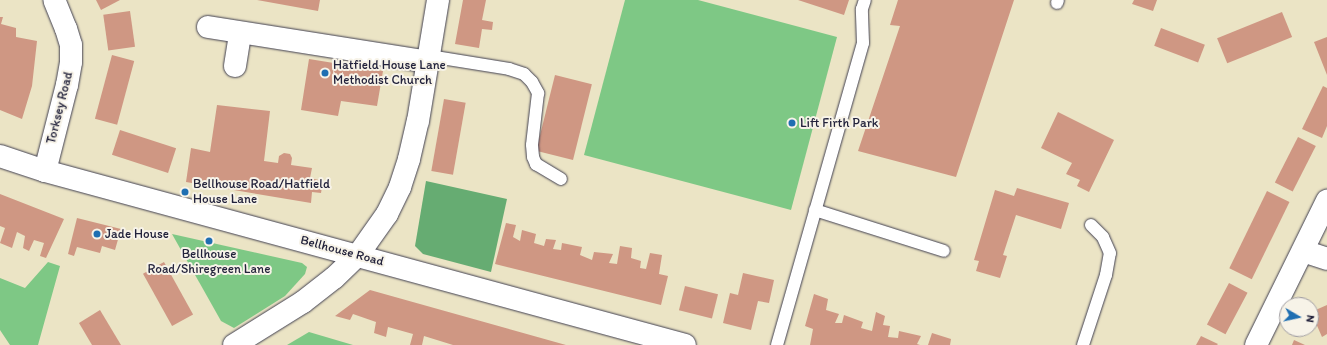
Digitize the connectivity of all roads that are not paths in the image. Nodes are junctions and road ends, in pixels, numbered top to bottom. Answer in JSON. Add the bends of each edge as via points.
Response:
{"nodes":[{"id":1,"x":54,"y":0,"type":"edge"},
{"id":2,"x":438,"y":0,"type":"edge"},
{"id":3,"x":865,"y":0,"type":"edge"},
{"id":4,"x":208,"y":27,"type":"dead end"},
{"id":5,"x":240,"y":33,"type":"junction"},
{"id":6,"x":428,"y":59,"type":"junction"},
{"id":7,"x":235,"y":66,"type":"dead end"},
{"id":8,"x":0,"y":156,"type":"edge"},
{"id":9,"x":45,"y":171,"type":"junction"},
{"id":10,"x":562,"y":178,"type":"dead end"},
{"id":11,"x":1327,"y":201,"type":"edge"},
{"id":12,"x":815,"y":210,"type":"junction"},
{"id":13,"x":1091,"y":225,"type":"dead end"},
{"id":14,"x":944,"y":251,"type":"dead end"},
{"id":15,"x":1303,"y":251,"type":"junction"},
{"id":16,"x":358,"y":255,"type":"junction"},
{"id":17,"x":1327,"y":259,"type":"edge"},
{"id":18,"x":237,"y":344,"type":"edge"},
{"id":19,"x":685,"y":345,"type":"edge"},
{"id":20,"x":777,"y":345,"type":"edge"},
{"id":21,"x":1083,"y":345,"type":"edge"},
{"id":22,"x":1256,"y":345,"type":"edge"}],
"edges":[{"from":1,"to":9,"type":"street","name":"Torksey Road","via":[[71,45],[71,62]]},
{"from":2,"to":6,"type":"street"},
{"from":3,"to":12,"type":"lane","via":[[862,9],[863,43]]},
{"from":4,"to":5,"type":"street"},
{"from":5,"to":6,"type":"street"},
{"from":5,"to":7,"type":"street"},
{"from":6,"to":10,"type":"lane","via":[[509,69],[524,74],[538,93],[533,157],[536,164]]},
{"from":6,"to":16,"type":"street","via":[[418,121],[404,176],[387,214]]},
{"from":8,"to":9,"type":"street","name":"Bellhouse Road"},
{"from":9,"to":16,"type":"street","name":"Bellhouse Road"},
{"from":11,"to":15,"type":"street"},
{"from":12,"to":14,"type":"lane"},
{"from":12,"to":20,"type":"lane"},
{"from":13,"to":21,"type":"lane","via":[[1103,237],[1110,254],[1106,275]]},
{"from":15,"to":17,"type":"street"},
{"from":15,"to":22,"type":"street"},
{"from":16,"to":18,"type":"street","via":[[304,302]]},
{"from":16,"to":19,"type":"street","name":"Bellhouse Road"}]}
